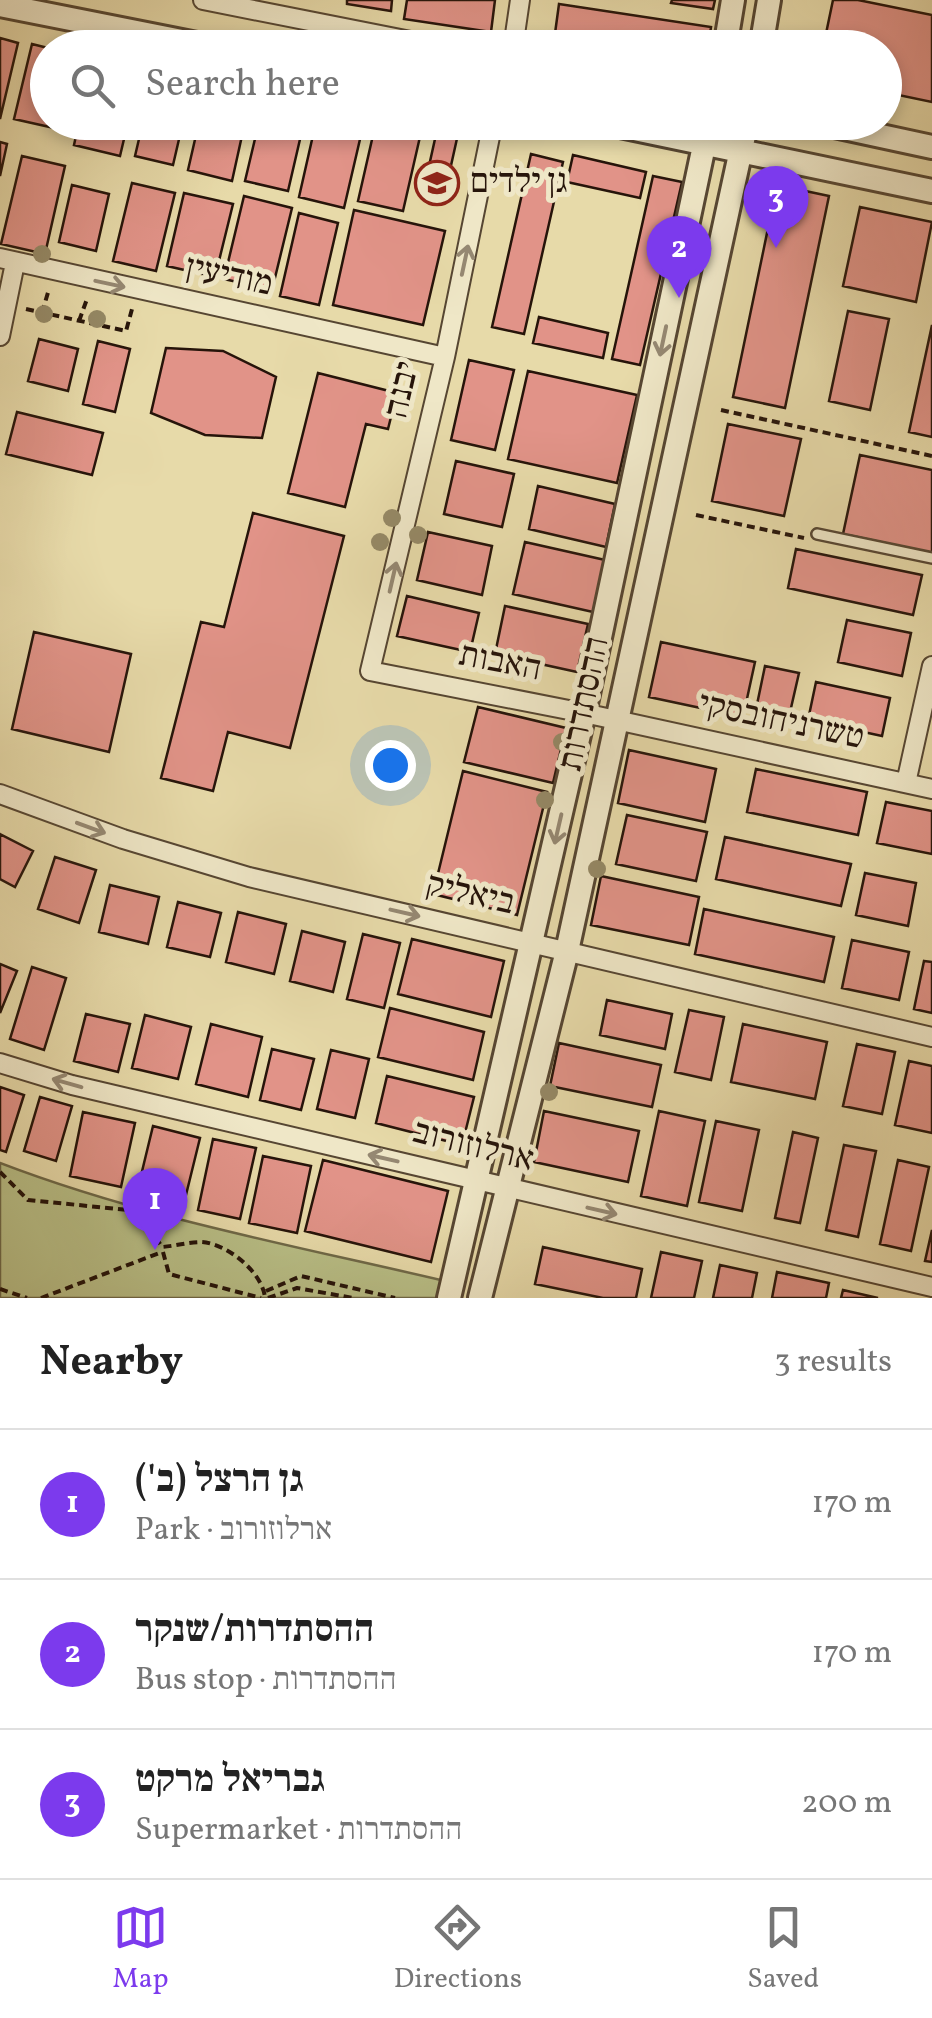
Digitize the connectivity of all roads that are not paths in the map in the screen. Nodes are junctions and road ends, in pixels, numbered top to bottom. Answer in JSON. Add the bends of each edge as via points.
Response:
{"nodes":[{"id":1,"x":203,"y":0,"type":"edge"},
{"id":2,"x":520,"y":0,"type":"edge"},
{"id":3,"x":733,"y":0,"type":"edge"},
{"id":4,"x":769,"y":0,"type":"edge"},
{"id":5,"x":0,"y":5,"type":"edge"},
{"id":6,"x":126,"y":30,"type":"edge"},
{"id":7,"x":355,"y":30,"type":"edge"},
{"id":8,"x":516,"y":30,"type":"edge"},
{"id":9,"x":727,"y":30,"type":"edge"},
{"id":10,"x":764,"y":30,"type":"edge"},
{"id":11,"x":489,"y":140,"type":"edge"},
{"id":12,"x":705,"y":140,"type":"edge"},
{"id":13,"x":723,"y":140,"type":"edge"},
{"id":14,"x":744,"y":140,"type":"edge"},
{"id":15,"x":900,"y":140,"type":"edge"},
{"id":16,"x":932,"y":147,"type":"edge"},
{"id":17,"x":743,"y":150,"type":"junction"},
{"id":18,"x":932,"y":191,"type":"edge"},
{"id":19,"x":8,"y":261,"type":"edge"},
{"id":20,"x":0,"y":336,"type":"edge"},
{"id":21,"x":445,"y":356,"type":"junction"},
{"id":22,"x":817,"y":534,"type":"dead end"},
{"id":23,"x":932,"y":558,"type":"edge"},
{"id":24,"x":932,"y":666,"type":"edge"},
{"id":25,"x":370,"y":672,"type":"joint"},
{"id":26,"x":584,"y":713,"type":"junction"},
{"id":27,"x":617,"y":720,"type":"junction"},
{"id":28,"x":906,"y":783,"type":"junction"},
{"id":29,"x":932,"y":789,"type":"edge"},
{"id":30,"x":0,"y":794,"type":"edge"},
{"id":31,"x":532,"y":943,"type":"junction"},
{"id":32,"x":567,"y":951,"type":"junction"},
{"id":33,"x":932,"y":1037,"type":"edge"},
{"id":34,"x":0,"y":1062,"type":"edge"},
{"id":35,"x":478,"y":1180,"type":"junction"},
{"id":36,"x":507,"y":1189,"type":"junction"},
{"id":37,"x":932,"y":1287,"type":"edge"},
{"id":38,"x":449,"y":1298,"type":"edge"},
{"id":39,"x":480,"y":1298,"type":"edge"}],
"edges":[{"from":1,"to":7,"type":"street"},
{"from":2,"to":8,"type":"street"},
{"from":3,"to":9,"type":"street"},
{"from":4,"to":10,"type":"street"},
{"from":5,"to":6,"type":"street"},
{"from":21,"to":11,"type":"street","name":"יבנה","one_way":true},
{"from":12,"to":26,"type":"street","name":"ההסתדרות","one_way":true},
{"from":13,"to":17,"type":"street"},
{"from":14,"to":17,"type":"street","name":"ההסתדרות"},
{"from":15,"to":16,"type":"street"},
{"from":17,"to":18,"type":"street"},
{"from":17,"to":27,"type":"street","name":"ההסתדרות"},
{"from":19,"to":20,"type":"street"},
{"from":19,"to":21,"type":"street","name":"מודיעין","one_way":true},
{"from":25,"to":21,"type":"street","name":"יבנה","one_way":true},
{"from":22,"to":23,"type":"lane"},
{"from":24,"to":28,"type":"street"},
{"from":25,"to":26,"type":"street","name":"האבות"},
{"from":26,"to":27,"type":"street","name":"האבות"},
{"from":26,"to":31,"type":"street","name":"ההסתדרות","one_way":true},
{"from":27,"to":28,"type":"street","name":"טשרניחובסקי"},
{"from":27,"to":32,"type":"street","name":"ההסתדרות"},
{"from":28,"to":29,"type":"street","name":"טשרניחובסקי"},
{"from":30,"to":31,"type":"street","name":"ביאליק","one_way":true,"via":[[249,877]]},
{"from":31,"to":32,"type":"street","name":"ביאליק"},
{"from":31,"to":35,"type":"street","name":"ההסתדרות"},
{"from":32,"to":33,"type":"street","name":"ביאליק"},
{"from":32,"to":36,"type":"street","name":"ההסתדרות"},
{"from":35,"to":34,"type":"street","name":"ארלוזורוב","one_way":true,"via":[[72,1086]]},
{"from":35,"to":36,"type":"street","name":"ארלוזורוב"},
{"from":35,"to":38,"type":"street","name":"ההסתדרות"},
{"from":36,"to":37,"type":"street","name":"ארלוזורוב","one_way":true},
{"from":36,"to":39,"type":"street","name":"ההסתדרות"}]}
